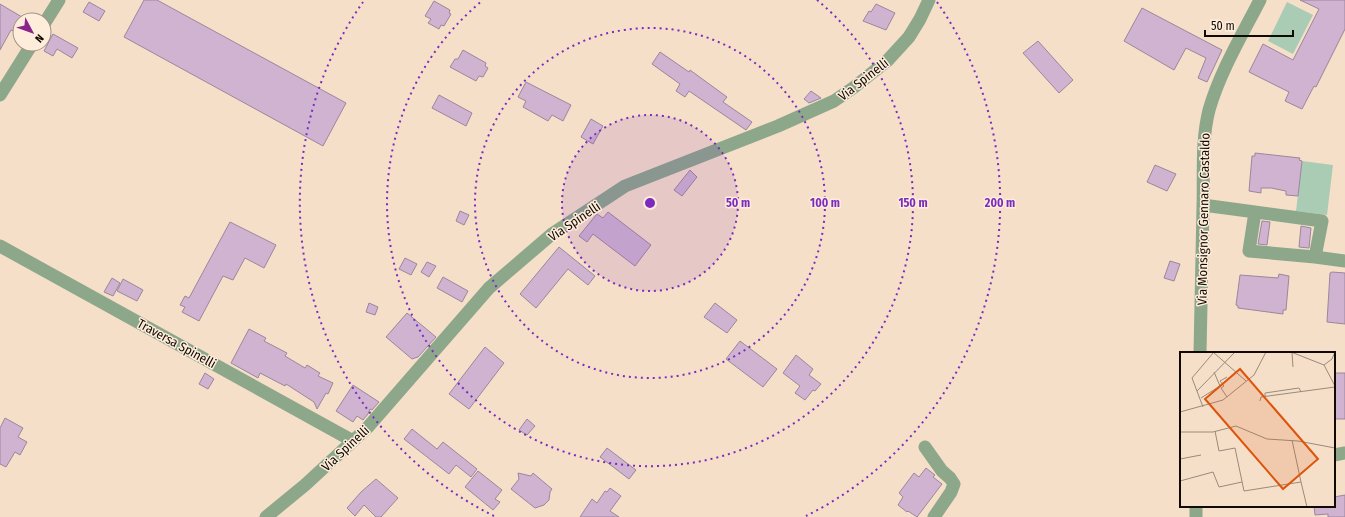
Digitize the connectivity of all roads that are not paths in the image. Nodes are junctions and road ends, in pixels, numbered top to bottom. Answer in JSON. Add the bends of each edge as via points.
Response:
{"nodes":[{"id":1,"x":59,"y":0,"type":"edge"},
{"id":2,"x":929,"y":0,"type":"edge"},
{"id":3,"x":1260,"y":0,"type":"edge"},
{"id":4,"x":52,"y":12,"type":"edge"},
{"id":5,"x":27,"y":52,"type":"edge"},
{"id":6,"x":0,"y":95,"type":"edge"},
{"id":7,"x":1203,"y":206,"type":"junction"},
{"id":8,"x":1255,"y":212,"type":"junction"},
{"id":9,"x":0,"y":246,"type":"edge"},
{"id":10,"x":1315,"y":257,"type":"junction"},
{"id":11,"x":1345,"y":262,"type":"edge"},
{"id":12,"x":1200,"y":352,"type":"edge"},
{"id":13,"x":353,"y":441,"type":"junction"},
{"id":14,"x":924,"y":447,"type":"dead end"},
{"id":15,"x":1345,"y":453,"type":"edge"},
{"id":16,"x":1335,"y":455,"type":"edge"},
{"id":17,"x":266,"y":517,"type":"edge"},
{"id":18,"x":934,"y":517,"type":"edge"}],
"edges":[{"from":1,"to":4,"type":"street"},
{"from":2,"to":13,"type":"street","name":"Via Spinelli","via":[[908,37],[887,61],[834,101],[778,126],[625,186],[552,234],[490,288]]},
{"from":3,"to":7,"type":"street","name":"Via Monsignor Gennaro Castaldo","via":[[1226,67],[1210,109],[1203,147]]},
{"from":5,"to":6,"type":"street"},
{"from":7,"to":8,"type":"street"},
{"from":7,"to":12,"type":"street","name":"Via Monsignor Gennaro Castaldo"},
{"from":8,"to":10,"type":"street","via":[[1322,221]]},
{"from":8,"to":10,"type":"street","via":[[1249,251]]},
{"from":9,"to":13,"type":"street","name":"Traversa Spinelli"},
{"from":10,"to":11,"type":"street"},
{"from":13,"to":17,"type":"street","name":"Via Spinelli"},
{"from":14,"to":18,"type":"street","via":[[954,484]]},
{"from":15,"to":16,"type":"street"}]}
